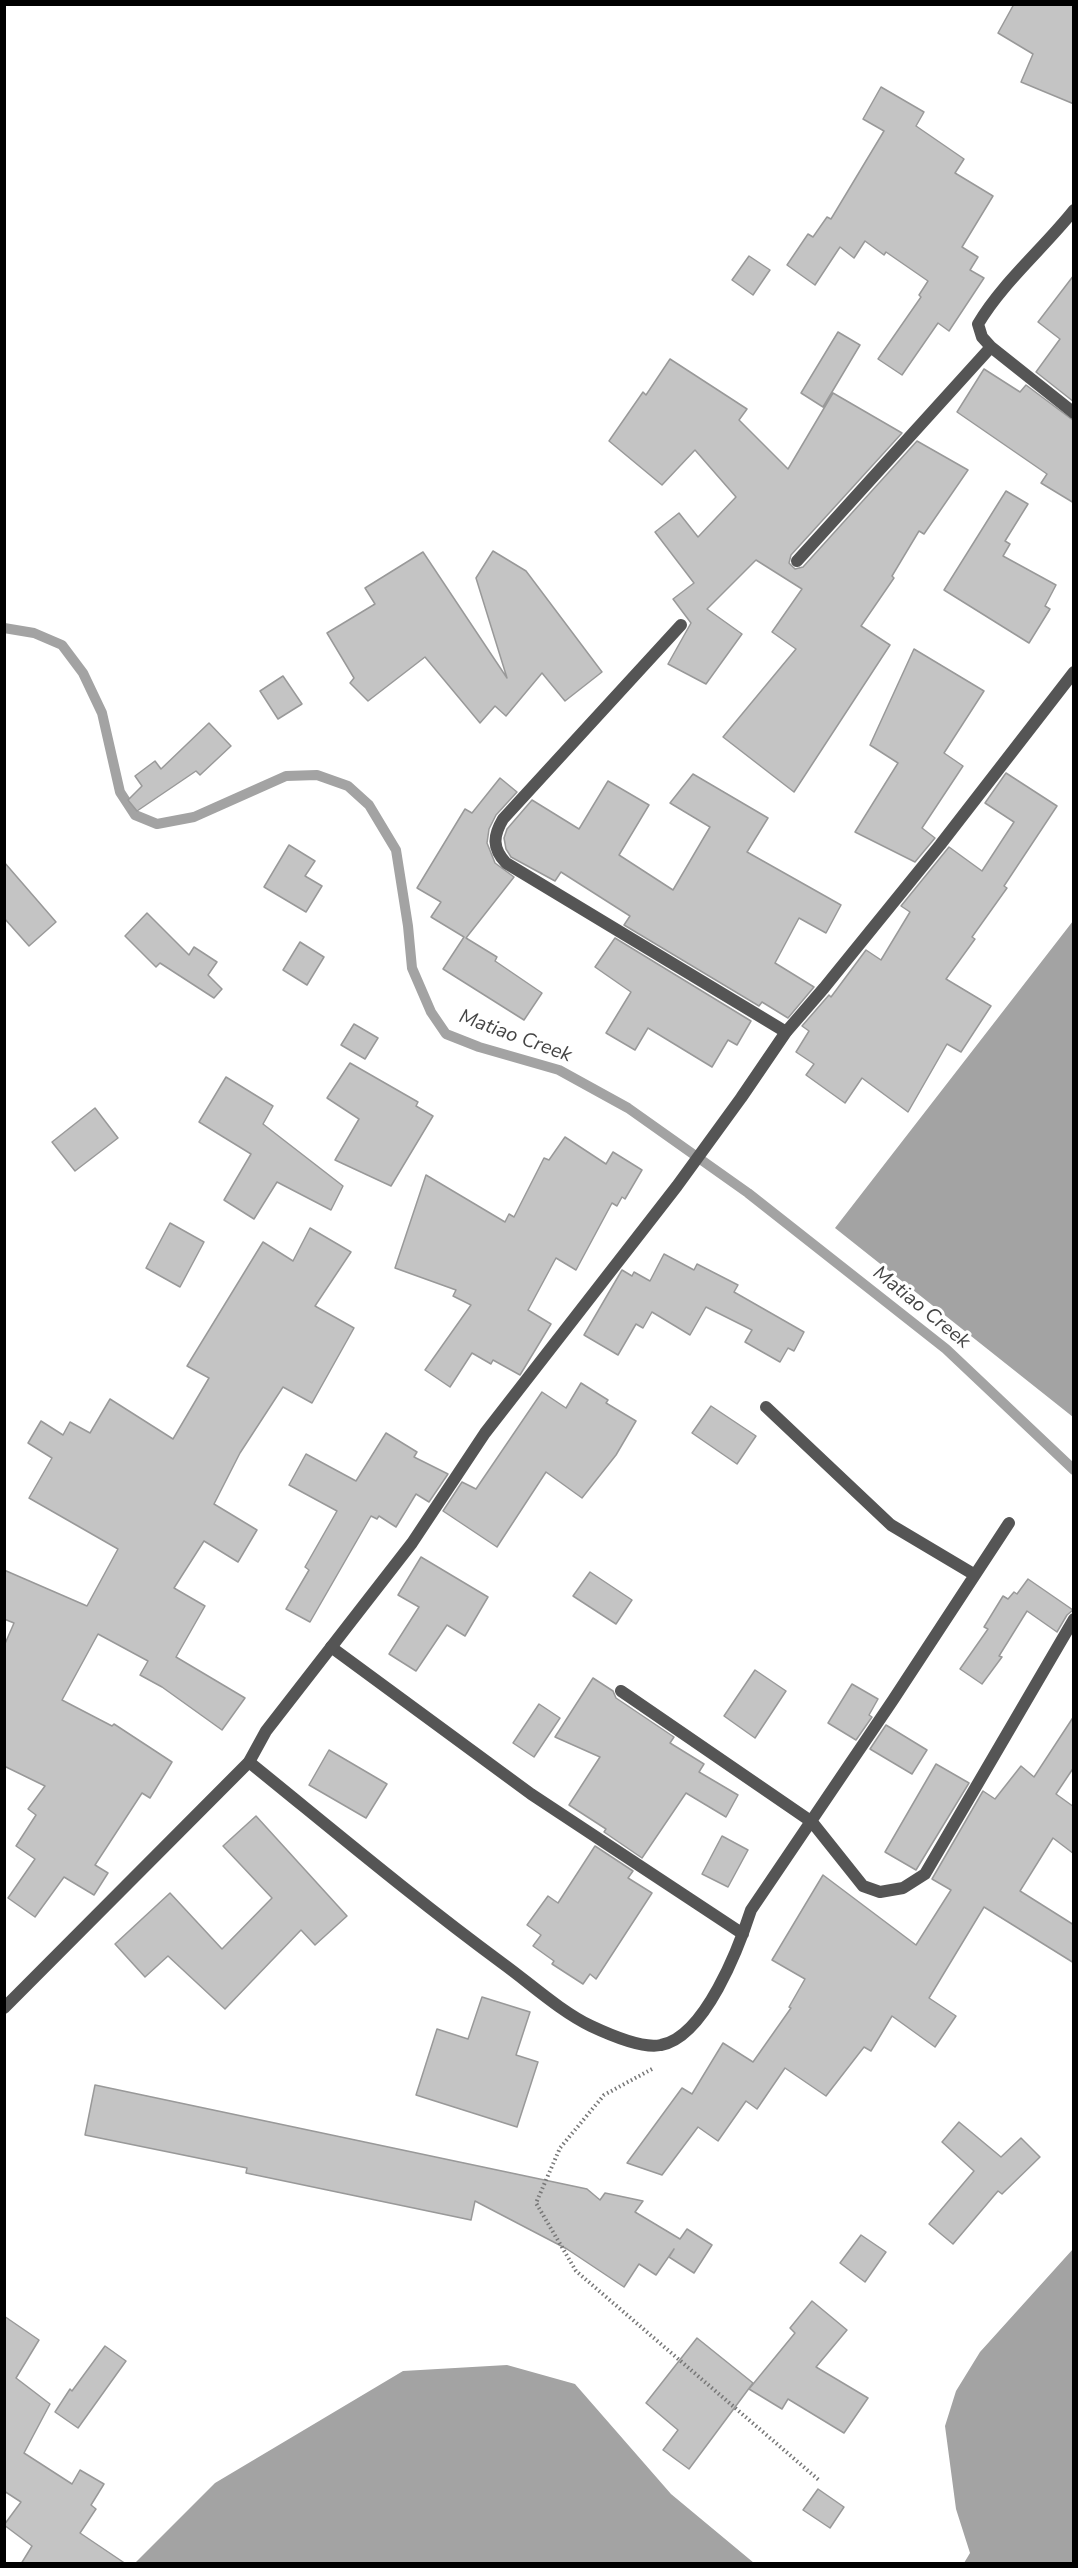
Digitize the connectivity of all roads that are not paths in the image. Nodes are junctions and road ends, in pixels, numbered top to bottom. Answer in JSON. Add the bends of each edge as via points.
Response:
{"nodes":[{"id":1,"x":1074,"y":210,"type":"edge"},
{"id":2,"x":991,"y":347,"type":"junction"},
{"id":3,"x":1074,"y":413,"type":"edge"},
{"id":4,"x":797,"y":561,"type":"dead end"},
{"id":5,"x":681,"y":625,"type":"dead end"},
{"id":6,"x":1074,"y":672,"type":"edge"},
{"id":7,"x":786,"y":1032,"type":"junction"},
{"id":8,"x":766,"y":1407,"type":"dead end"},
{"id":9,"x":1009,"y":1523,"type":"dead end"},
{"id":10,"x":975,"y":1575,"type":"junction"},
{"id":11,"x":1074,"y":1619,"type":"edge"},
{"id":12,"x":331,"y":1647,"type":"junction"},
{"id":13,"x":621,"y":1691,"type":"dead end"},
{"id":14,"x":249,"y":1762,"type":"junction"},
{"id":15,"x":812,"y":1822,"type":"junction"},
{"id":16,"x":743,"y":1934,"type":"junction"},
{"id":17,"x":4,"y":2007,"type":"edge"}],
"edges":[{"from":1,"to":2,"type":"street","via":[[991,302],[978,324]]},
{"from":2,"to":3,"type":"street"},
{"from":2,"to":4,"type":"street"},
{"from":5,"to":7,"type":"street","via":[[503,819],[495,843],[506,863]]},
{"from":6,"to":7,"type":"street","via":[[940,845]]},
{"from":7,"to":12,"type":"street","via":[[677,1186],[485,1433],[412,1543]]},
{"from":8,"to":10,"type":"street","via":[[891,1525]]},
{"from":9,"to":10,"type":"street"},
{"from":10,"to":15,"type":"street"},
{"from":11,"to":15,"type":"street","via":[[925,1874],[903,1888],[880,1892],[862,1886]]},
{"from":12,"to":14,"type":"street","via":[[266,1731]]},
{"from":12,"to":16,"type":"street","via":[[531,1794]]},
{"from":13,"to":15,"type":"street"},
{"from":14,"to":16,"type":"street","via":[[460,1932],[591,2026],[628,2041],[660,2046],[682,2036],[701,2015]]},
{"from":14,"to":17,"type":"street"},
{"from":15,"to":16,"type":"street","via":[[751,1910]]}]}
